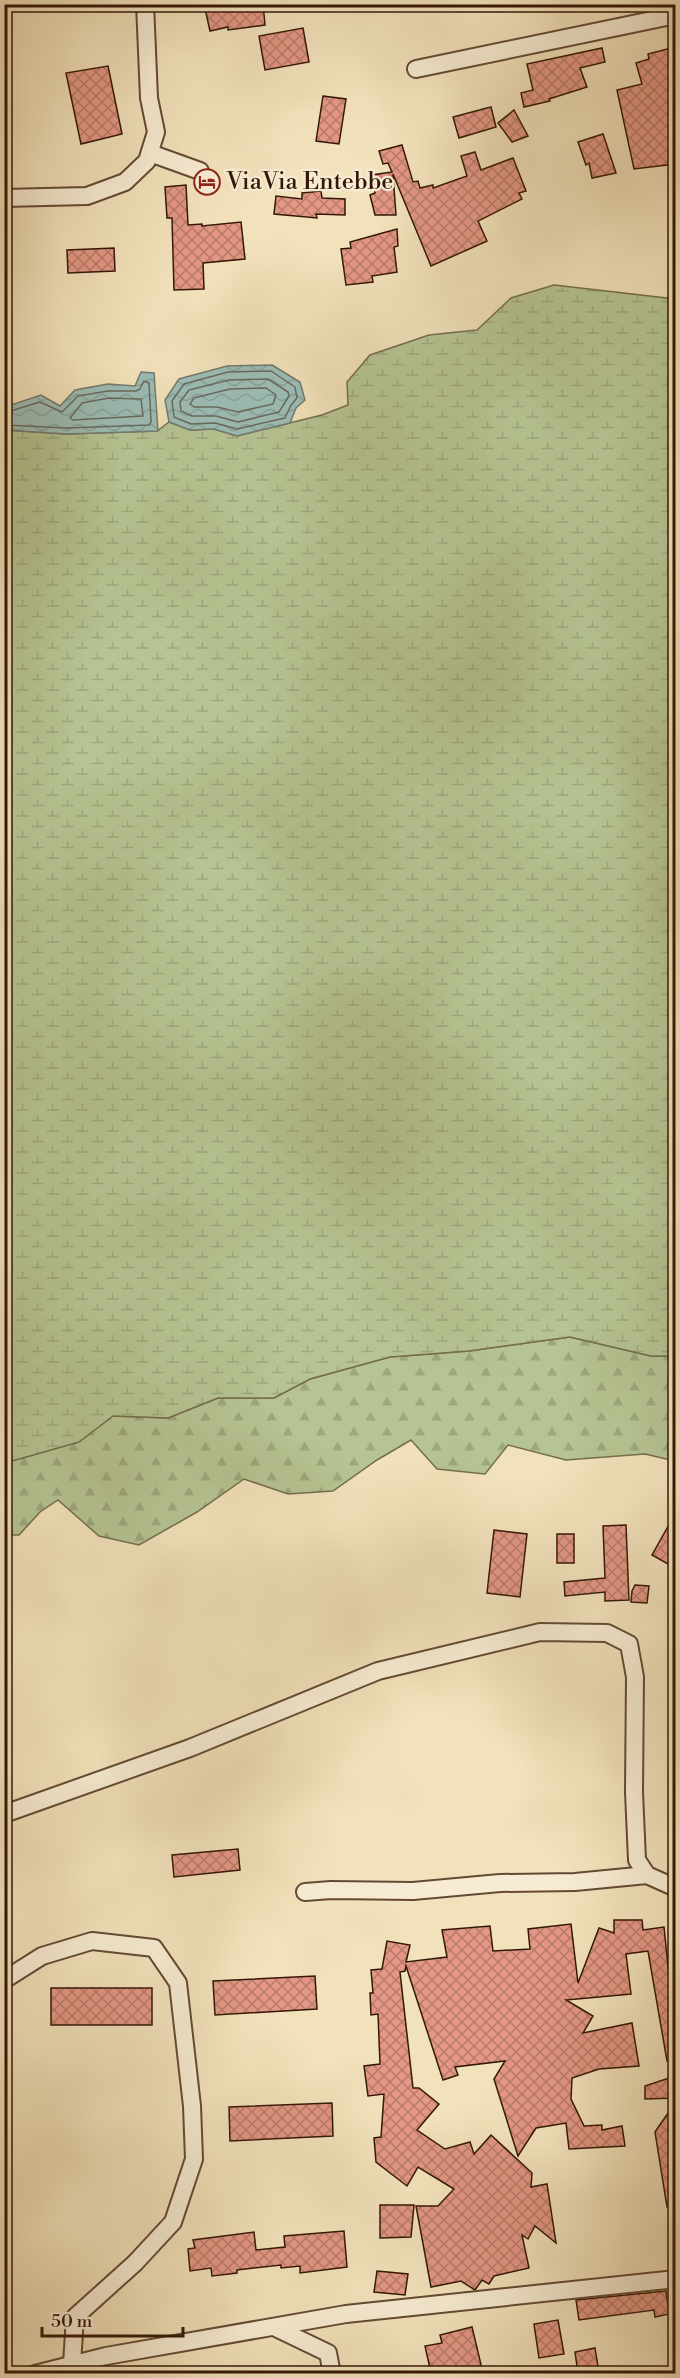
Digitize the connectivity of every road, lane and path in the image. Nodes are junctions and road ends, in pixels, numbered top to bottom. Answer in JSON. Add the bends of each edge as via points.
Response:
{"nodes":[{"id":1,"x":145,"y":4,"type":"edge"},
{"id":2,"x":675,"y":15,"type":"edge"},
{"id":3,"x":416,"y":69,"type":"dead end"},
{"id":4,"x":150,"y":153,"type":"junction"},
{"id":5,"x":200,"y":171,"type":"dead end"},
{"id":6,"x":4,"y":198,"type":"edge"},
{"id":7,"x":4,"y":1814,"type":"edge"},
{"id":8,"x":646,"y":1875,"type":"junction"},
{"id":9,"x":675,"y":1888,"type":"edge"},
{"id":10,"x":305,"y":1892,"type":"dead end"},
{"id":11,"x":4,"y":1980,"type":"edge"},
{"id":12,"x":675,"y":2279,"type":"edge"},
{"id":13,"x":276,"y":2328,"type":"junction"},
{"id":14,"x":72,"y":2364,"type":"junction"},
{"id":15,"x":35,"y":2373,"type":"edge"},
{"id":16,"x":332,"y":2373,"type":"edge"}],
"edges":[{"from":1,"to":4,"type":"street","via":[[149,98],[156,132]]},
{"from":2,"to":3,"type":"street"},
{"from":4,"to":5,"type":"street"},
{"from":4,"to":6,"type":"street","via":[[125,182],[87,196]]},
{"from":7,"to":8,"type":"street","via":[[190,1748],[378,1671],[540,1632],[608,1633],[628,1644],[635,1677],[633,1792],[637,1860]]},
{"from":8,"to":9,"type":"street"},
{"from":8,"to":10,"type":"street","via":[[574,1882],[500,1882],[413,1891]]},
{"from":11,"to":14,"type":"street","via":[[42,1956],[92,1941],[154,1948],[177,1983],[192,2106],[194,2158],[173,2222],[75,2318]]},
{"from":12,"to":13,"type":"street","via":[[346,2314]]},
{"from":13,"to":14,"type":"street"},
{"from":13,"to":16,"type":"street","via":[[327,2353]]},
{"from":14,"to":15,"type":"street"}]}
